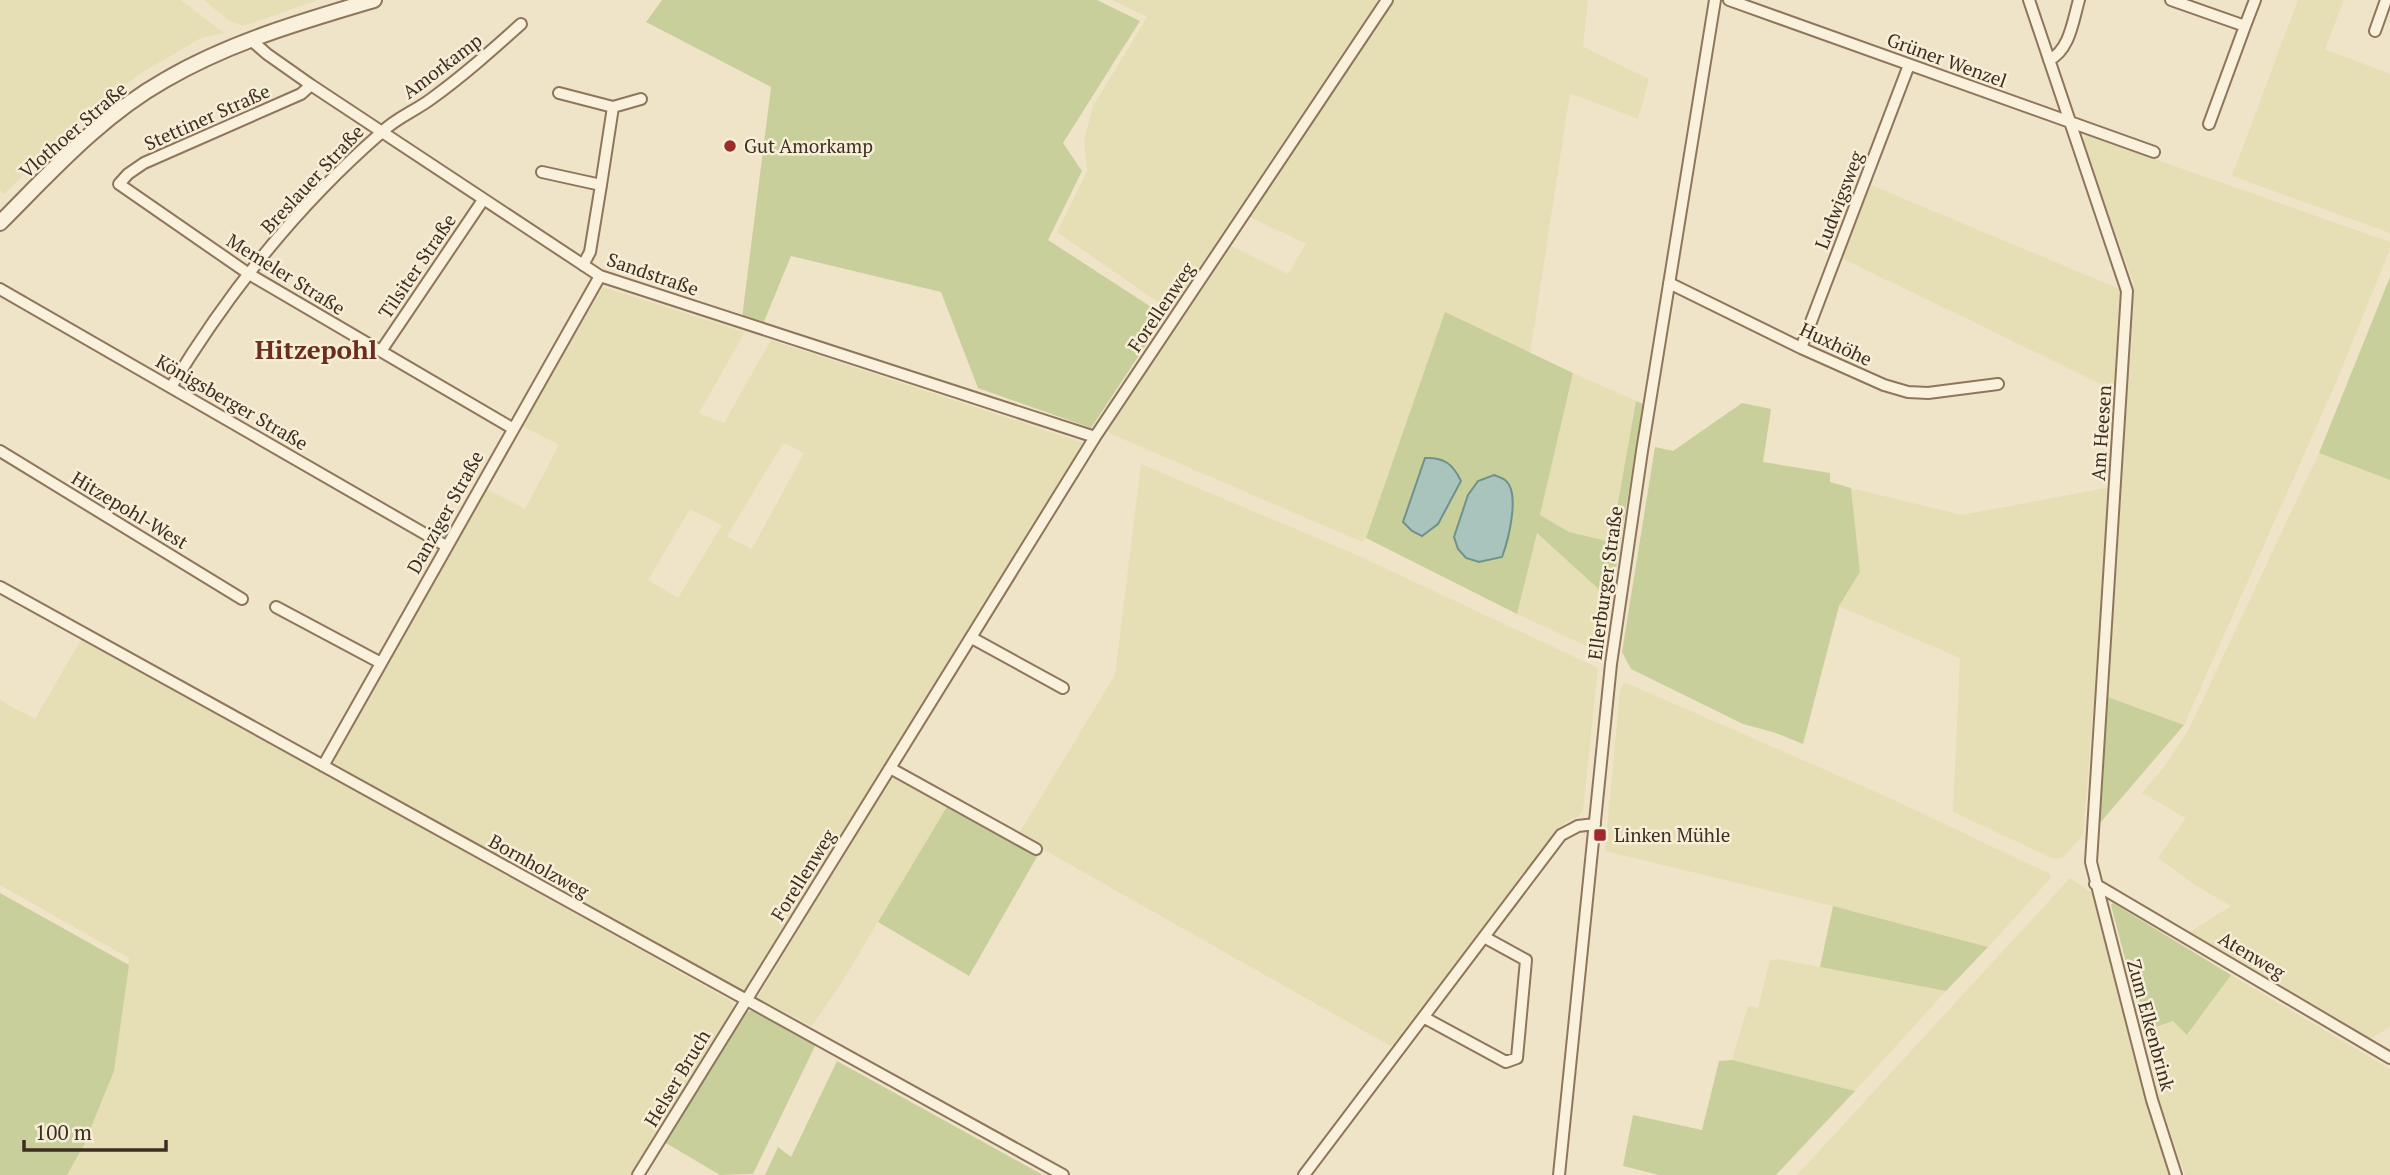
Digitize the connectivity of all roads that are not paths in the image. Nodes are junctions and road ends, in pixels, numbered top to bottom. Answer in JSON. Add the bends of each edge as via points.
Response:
{"nodes":[{"id":1,"x":374,"y":0,"type":"edge"},
{"id":2,"x":1387,"y":0,"type":"edge"},
{"id":3,"x":1715,"y":0,"type":"edge"},
{"id":4,"x":1729,"y":0,"type":"edge"},
{"id":5,"x":2029,"y":0,"type":"edge"},
{"id":6,"x":2079,"y":0,"type":"edge"},
{"id":7,"x":2171,"y":0,"type":"edge"},
{"id":8,"x":2255,"y":0,"type":"edge"},
{"id":9,"x":2386,"y":0,"type":"edge"},
{"id":10,"x":521,"y":24,"type":"dead end"},
{"id":11,"x":2245,"y":26,"type":"junction"},
{"id":12,"x":2375,"y":31,"type":"dead end"},
{"id":13,"x":251,"y":40,"type":"junction"},
{"id":14,"x":2049,"y":60,"type":"junction"},
{"id":15,"x":1909,"y":65,"type":"junction"},
{"id":16,"x":310,"y":85,"type":"junction"},
{"id":17,"x":559,"y":93,"type":"dead end"},
{"id":18,"x":641,"y":99,"type":"dead end"},
{"id":19,"x":612,"y":107,"type":"junction"},
{"id":20,"x":2070,"y":122,"type":"junction"},
{"id":21,"x":2209,"y":124,"type":"dead end"},
{"id":22,"x":381,"y":132,"type":"junction"},
{"id":23,"x":2154,"y":152,"type":"dead end"},
{"id":24,"x":542,"y":172,"type":"dead end"},
{"id":25,"x":119,"y":184,"type":"joint"},
{"id":26,"x":601,"y":186,"type":"junction"},
{"id":27,"x":483,"y":200,"type":"junction"},
{"id":28,"x":0,"y":223,"type":"edge"},
{"id":29,"x":583,"y":265,"type":"junction"},
{"id":30,"x":249,"y":274,"type":"junction"},
{"id":31,"x":600,"y":276,"type":"junction"},
{"id":32,"x":1669,"y":282,"type":"junction"},
{"id":33,"x":0,"y":289,"type":"edge"},
{"id":34,"x":1801,"y":348,"type":"junction"},
{"id":35,"x":381,"y":351,"type":"junction"},
{"id":36,"x":1998,"y":384,"type":"dead end"},
{"id":37,"x":171,"y":387,"type":"junction"},
{"id":38,"x":512,"y":428,"type":"junction"},
{"id":39,"x":1095,"y":437,"type":"junction"},
{"id":40,"x":0,"y":451,"type":"edge"},
{"id":41,"x":446,"y":546,"type":"junction"},
{"id":42,"x":0,"y":587,"type":"edge"},
{"id":43,"x":243,"y":599,"type":"dead end"},
{"id":44,"x":276,"y":607,"type":"dead end"},
{"id":45,"x":972,"y":638,"type":"junction"},
{"id":46,"x":381,"y":663,"type":"junction"},
{"id":47,"x":1063,"y":688,"type":"dead end"},
{"id":48,"x":323,"y":766,"type":"junction"},
{"id":49,"x":890,"y":768,"type":"junction"},
{"id":50,"x":1595,"y":824,"type":"junction"},
{"id":51,"x":1036,"y":849,"type":"dead end"},
{"id":52,"x":2095,"y":884,"type":"junction"},
{"id":53,"x":1484,"y":937,"type":"junction"},
{"id":54,"x":745,"y":1000,"type":"junction"},
{"id":55,"x":1425,"y":1018,"type":"junction"},
{"id":56,"x":2390,"y":1058,"type":"edge"},
{"id":57,"x":1307,"y":1174,"type":"edge"},
{"id":58,"x":638,"y":1175,"type":"edge"},
{"id":59,"x":1063,"y":1175,"type":"edge"},
{"id":60,"x":1559,"y":1175,"type":"edge"},
{"id":61,"x":2176,"y":1175,"type":"edge"}],
"edges":[{"from":1,"to":13,"type":"street","name":"Vlothoer Straße"},
{"from":2,"to":39,"type":"street","name":"Forellenweg"},
{"from":3,"to":32,"type":"street","name":"Ellerburger Straße"},
{"from":4,"to":15,"type":"street","name":"Grüner Wenzel"},
{"from":5,"to":14,"type":"street","name":"Am Heesen"},
{"from":6,"to":14,"type":"street","via":[[2064,48]]},
{"from":7,"to":11,"type":"street"},
{"from":8,"to":11,"type":"street"},
{"from":9,"to":12,"type":"street"},
{"from":10,"to":22,"type":"street","name":"Amorkamp","via":[[429,100]]},
{"from":11,"to":21,"type":"street"},
{"from":13,"to":16,"type":"street","name":"Sandstraße"},
{"from":13,"to":28,"type":"street","name":"Vlothoer Straße","via":[[197,62],[131,102],[60,162]]},
{"from":14,"to":20,"type":"street","name":"Am Heesen"},
{"from":15,"to":20,"type":"street","name":"Grüner Wenzel"},
{"from":15,"to":34,"type":"street","name":"Ludwigsweg"},
{"from":16,"to":22,"type":"street","name":"Sandstraße"},
{"from":16,"to":25,"type":"street","name":"Stettiner Straße","via":[[301,94],[144,163]]},
{"from":17,"to":19,"type":"street"},
{"from":18,"to":19,"type":"street"},
{"from":19,"to":26,"type":"street"},
{"from":20,"to":23,"type":"street","name":"Grüner Wenzel"},
{"from":20,"to":52,"type":"street","name":"Am Heesen","via":[[2127,290],[2091,839]]},
{"from":22,"to":27,"type":"street","name":"Sandstraße"},
{"from":22,"to":30,"type":"street","name":"Breslauer Straße"},
{"from":24,"to":26,"type":"street"},
{"from":25,"to":30,"type":"street","name":"Memeler Straße"},
{"from":26,"to":29,"type":"street","via":[[590,252]]},
{"from":27,"to":29,"type":"street","name":"Sandstraße"},
{"from":27,"to":35,"type":"street","name":"Tilsiter Straße"},
{"from":29,"to":31,"type":"street","name":"Sandstraße"},
{"from":30,"to":35,"type":"street","name":"Memeler Straße"},
{"from":30,"to":37,"type":"street","name":"Breslauer Straße","via":[[204,333]]},
{"from":31,"to":38,"type":"street","name":"Danziger Straße"},
{"from":31,"to":39,"type":"street","name":"Sandstraße"},
{"from":32,"to":34,"type":"street","name":"Huxhöhe"},
{"from":32,"to":50,"type":"street","name":"Ellerburger Straße","via":[[1614,639]]},
{"from":33,"to":37,"type":"street","name":"Königsberger Straße"},
{"from":34,"to":36,"type":"street","name":"Huxhöhe","via":[[1908,391],[1928,393]]},
{"from":35,"to":38,"type":"street","name":"Memeler Straße"},
{"from":37,"to":41,"type":"street","name":"Königsberger Straße"},
{"from":38,"to":41,"type":"street","name":"Danziger Straße"},
{"from":39,"to":45,"type":"street","name":"Forellenweg"},
{"from":40,"to":43,"type":"street","name":"Hitzepohl-West"},
{"from":41,"to":46,"type":"street","name":"Danziger Straße"},
{"from":42,"to":48,"type":"street","name":"Bornholzweg"},
{"from":44,"to":46,"type":"street"},
{"from":45,"to":47,"type":"street"},
{"from":45,"to":49,"type":"street","name":"Forellenweg"},
{"from":46,"to":48,"type":"street","name":"Danziger Straße"},
{"from":48,"to":54,"type":"street","name":"Bornholzweg"},
{"from":49,"to":51,"type":"street"},
{"from":49,"to":54,"type":"street","name":"Forellenweg"},
{"from":50,"to":53,"type":"street","via":[[1577,826],[1562,835]]},
{"from":50,"to":60,"type":"street","name":"Ellerburger Straße"},
{"from":52,"to":56,"type":"street","name":"Atenweg"},
{"from":52,"to":61,"type":"street","name":"Zum Elkenbrink"},
{"from":53,"to":55,"type":"street"},
{"from":53,"to":55,"type":"street","via":[[1527,960],[1517,1058],[1506,1062]]},
{"from":54,"to":58,"type":"street","name":"Helser Bruch"},
{"from":54,"to":59,"type":"street","name":"Bornholzweg"},
{"from":55,"to":57,"type":"street"}]}
